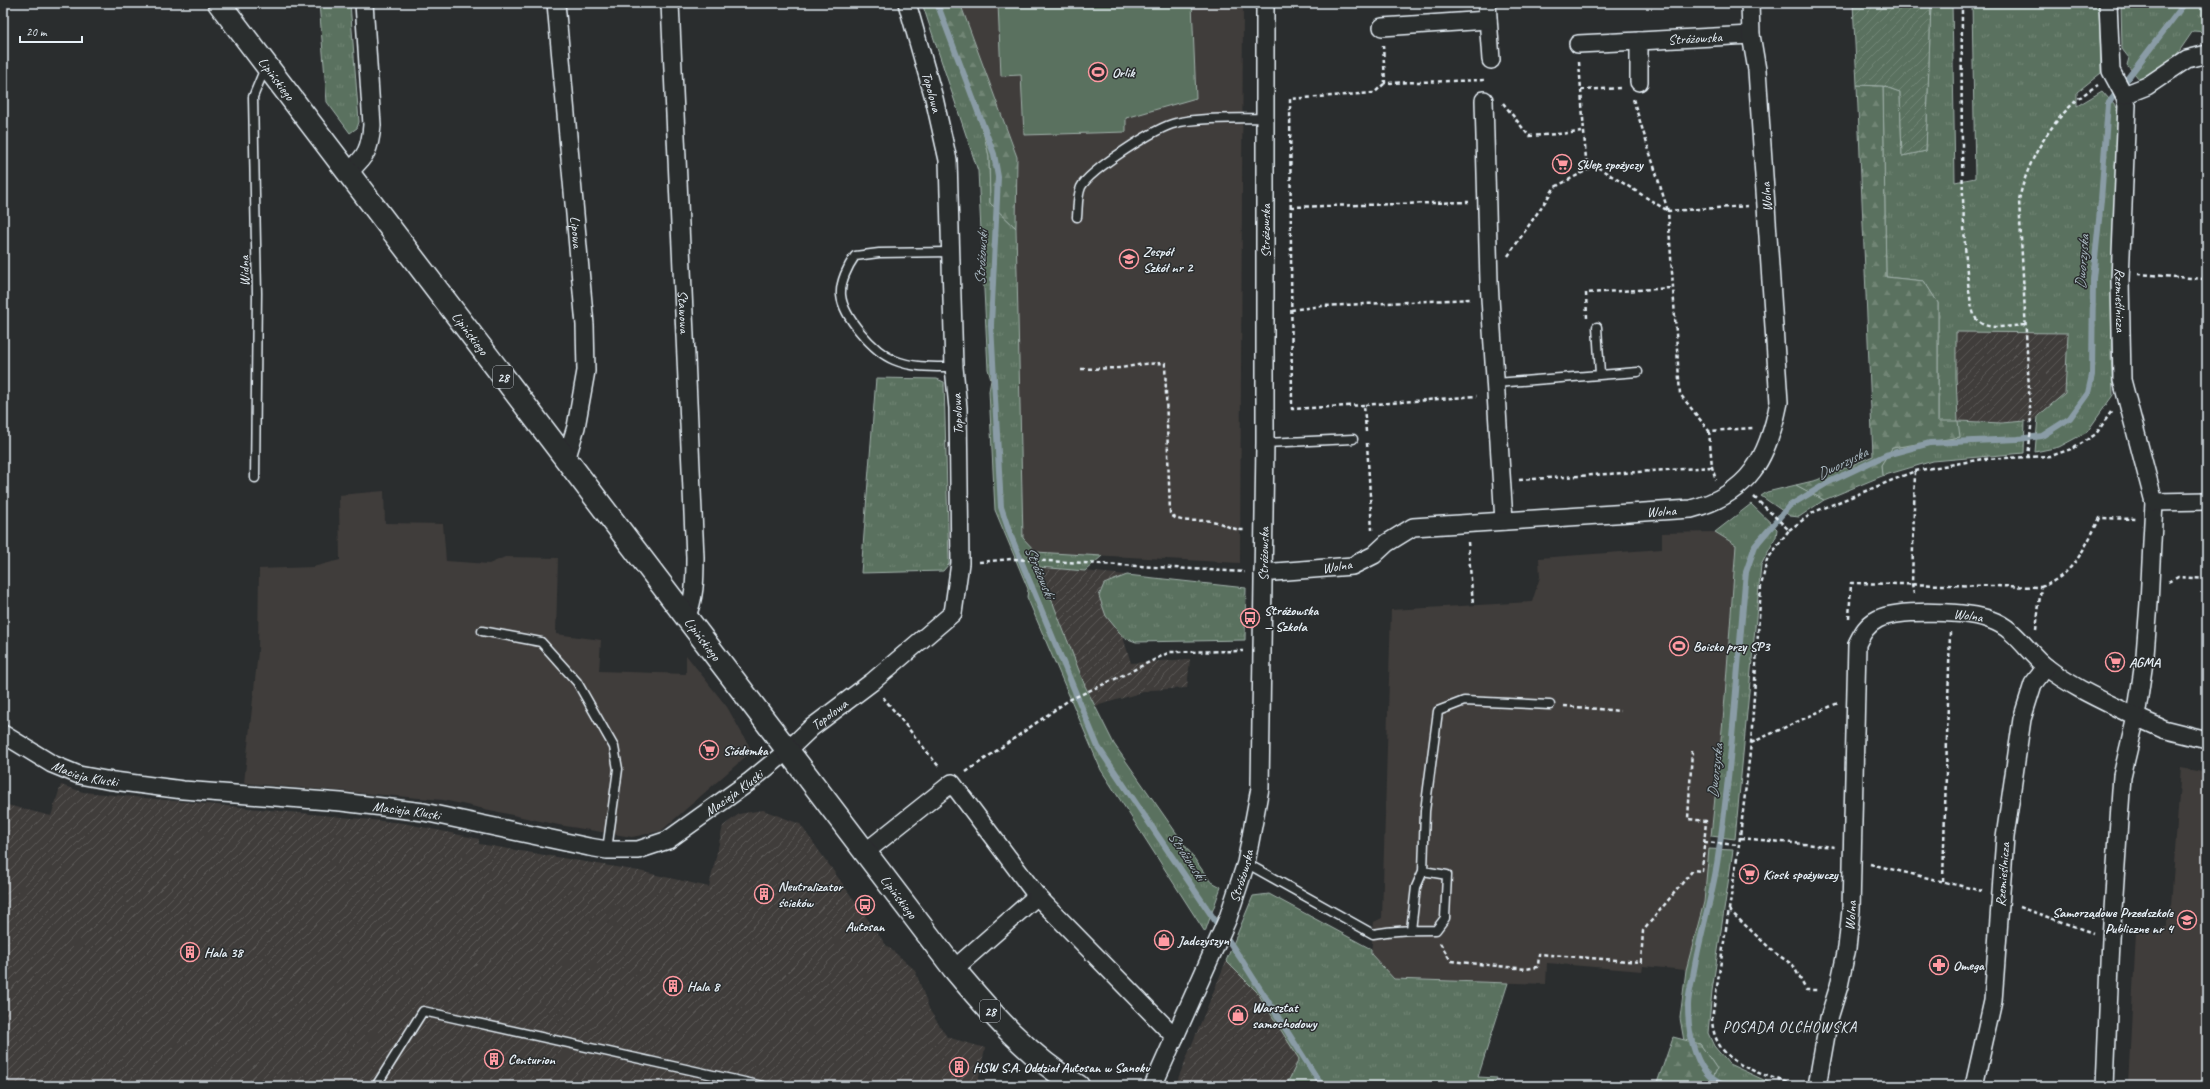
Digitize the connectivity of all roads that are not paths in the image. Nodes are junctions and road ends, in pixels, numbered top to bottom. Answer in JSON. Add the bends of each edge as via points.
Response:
{"nodes":[{"id":1,"x":219,"y":3,"type":"edge"},
{"id":2,"x":364,"y":3,"type":"edge"},
{"id":3,"x":556,"y":3,"type":"edge"},
{"id":4,"x":670,"y":3,"type":"edge"},
{"id":5,"x":907,"y":3,"type":"edge"},
{"id":6,"x":1265,"y":3,"type":"edge"},
{"id":7,"x":1488,"y":3,"type":"edge"},
{"id":8,"x":1750,"y":3,"type":"edge"},
{"id":9,"x":2108,"y":3,"type":"edge"},
{"id":10,"x":1488,"y":20,"type":"junction"},
{"id":11,"x":1382,"y":27,"type":"dead end"},
{"id":12,"x":1751,"y":35,"type":"junction"},
{"id":13,"x":1639,"y":41,"type":"junction"},
{"id":14,"x":1578,"y":44,"type":"road end"},
{"id":15,"x":2207,"y":54,"type":"edge"},
{"id":16,"x":1491,"y":60,"type":"dead end"},
{"id":17,"x":266,"y":65,"type":"junction"},
{"id":18,"x":1633,"y":88,"type":"road end"},
{"id":19,"x":2124,"y":95,"type":"junction"},
{"id":20,"x":1484,"y":100,"type":"dead end"},
{"id":21,"x":1265,"y":118,"type":"junction"},
{"id":22,"x":348,"y":173,"type":"junction"},
{"id":23,"x":1077,"y":217,"type":"dead end"},
{"id":24,"x":951,"y":252,"type":"junction"},
{"id":25,"x":1596,"y":327,"type":"road end"},
{"id":26,"x":954,"y":367,"type":"junction"},
{"id":27,"x":1638,"y":372,"type":"dead end"},
{"id":28,"x":1600,"y":374,"type":"junction"},
{"id":29,"x":1496,"y":389,"type":"junction"},
{"id":30,"x":1353,"y":439,"type":"dead end"},
{"id":31,"x":1264,"y":443,"type":"junction"},
{"id":32,"x":566,"y":460,"type":"junction"},
{"id":33,"x":255,"y":478,"type":"dead end"},
{"id":34,"x":2207,"y":501,"type":"edge"},
{"id":35,"x":2154,"y":502,"type":"junction"},
{"id":36,"x":1504,"y":521,"type":"junction"},
{"id":37,"x":1263,"y":573,"type":"junction"},
{"id":38,"x":686,"y":618,"type":"junction"},
{"id":39,"x":482,"y":631,"type":"dead end"},
{"id":40,"x":2046,"y":667,"type":"junction"},
{"id":41,"x":1550,"y":705,"type":"dead end"},
{"id":42,"x":2136,"y":718,"type":"junction"},
{"id":43,"x":3,"y":734,"type":"edge"},
{"id":44,"x":2207,"y":740,"type":"edge"},
{"id":45,"x":787,"y":751,"type":"junction"},
{"id":46,"x":607,"y":850,"type":"junction"},
{"id":47,"x":864,"y":853,"type":"junction"},
{"id":48,"x":1246,"y":863,"type":"junction"},
{"id":49,"x":1423,"y":871,"type":"junction"},
{"id":50,"x":1037,"y":896,"type":"junction"},
{"id":51,"x":1411,"y":930,"type":"junction"},
{"id":52,"x":954,"y":969,"type":"junction"},
{"id":53,"x":1176,"y":1037,"type":"junction"},
{"id":54,"x":376,"y":1086,"type":"edge"},
{"id":55,"x":763,"y":1086,"type":"edge"},
{"id":56,"x":1078,"y":1086,"type":"edge"},
{"id":57,"x":1153,"y":1086,"type":"edge"},
{"id":58,"x":1817,"y":1086,"type":"edge"},
{"id":59,"x":1974,"y":1086,"type":"edge"},
{"id":60,"x":2105,"y":1086,"type":"edge"}],
"edges":[{"from":1,"to":17,"type":"main road","name":"Lipińskiego","number":"28"},
{"from":2,"to":22,"type":"street","via":[[371,142],[366,156]]},
{"from":3,"to":32,"type":"street","name":"Lipowa","via":[[584,318],[586,371],[576,427]]},
{"from":4,"to":38,"type":"street","name":"Stawowa","via":[[696,587],[692,606]]},
{"from":5,"to":24,"type":"street","name":"Topolowa","via":[[941,124],[948,160]]},
{"from":6,"to":21,"type":"street","name":"Stróżowska"},
{"from":7,"to":10,"type":"street"},
{"from":8,"to":12,"type":"street","name":"Wolna"},
{"from":9,"to":19,"type":"street","name":"Rzemieślnicza","via":[[2112,75]]},
{"from":10,"to":11,"type":"street"},
{"from":10,"to":16,"type":"street"},
{"from":12,"to":13,"type":"street","name":"Stróżowska"},
{"from":12,"to":36,"type":"street","name":"Wolna","via":[[1758,70],[1779,402],[1774,426],[1762,459],[1740,486],[1728,495],[1691,509]]},
{"from":13,"to":14,"type":"street","name":"Stróżowska"},
{"from":13,"to":18,"type":"street"},
{"from":15,"to":19,"type":"street","via":[[2187,59],[2147,86]]},
{"from":17,"to":22,"type":"main road","name":"Lipińskiego","number":"28"},
{"from":17,"to":33,"type":"lane","name":"Widna","via":[[253,97],[257,293]]},
{"from":19,"to":35,"type":"street","name":"Rzemieślnicza","via":[[2128,134],[2120,346],[2125,392]]},
{"from":20,"to":29,"type":"street"},
{"from":21,"to":23,"type":"lane","via":[[1191,121],[1164,128],[1102,166],[1089,177],[1078,195]]},
{"from":21,"to":31,"type":"street","name":"Stróżowska"},
{"from":22,"to":32,"type":"main road","name":"Lipińskiego","number":"28"},
{"from":24,"to":26,"type":"street","name":"Topolowa"},
{"from":24,"to":26,"type":"lane","via":[[879,253],[856,256],[847,268],[841,295],[848,317],[868,340],[892,360],[912,366]]},
{"from":25,"to":28,"type":"lane"},
{"from":26,"to":45,"type":"street","name":"Topolowa","via":[[958,408],[960,563],[953,613],[872,682],[811,728]]},
{"from":27,"to":28,"type":"lane"},
{"from":28,"to":29,"type":"lane"},
{"from":29,"to":36,"type":"street"},
{"from":30,"to":31,"type":"lane"},
{"from":31,"to":37,"type":"street","name":"Stróżowska"},
{"from":32,"to":38,"type":"main road","name":"Lipińskiego","number":"28"},
{"from":34,"to":35,"type":"street"},
{"from":35,"to":42,"type":"street","name":"Rzemieślnicza","via":[[2145,655]]},
{"from":36,"to":37,"type":"street","name":"Wolna","via":[[1413,527],[1387,543],[1374,555],[1352,566]]},
{"from":37,"to":48,"type":"street","name":"Stróżowska","via":[[1260,788]]},
{"from":38,"to":45,"type":"main road","name":"Lipińskiego","number":"28"},
{"from":39,"to":46,"type":"lane","via":[[541,642],[577,682],[614,747],[618,770]]},
{"from":40,"to":42,"type":"street","name":"Wolna","via":[[2080,689]]},
{"from":40,"to":58,"type":"street","name":"Wolna","via":[[2008,629],[1991,620],[1950,613],[1896,613],[1878,619],[1866,627],[1857,644],[1851,910],[1847,948],[1829,1018]]},
{"from":40,"to":59,"type":"street","name":"Rzemieślnicza","via":[[2033,684],[2022,719],[2004,837],[1993,1001]]},
{"from":41,"to":49,"type":"lane","via":[[1464,701],[1438,712],[1425,811]]},
{"from":42,"to":44,"type":"street","name":"Wolna","via":[[2163,729]]},
{"from":42,"to":60,"type":"street","via":[[2122,776],[2111,939]]},
{"from":43,"to":46,"type":"street","name":"Macieja Kluski","via":[[52,764],[79,775],[176,789],[341,802],[424,812]]},
{"from":45,"to":46,"type":"street","name":"Macieja Kluski","via":[[737,791],[668,840],[638,850]]},
{"from":45,"to":47,"type":"main road","name":"Lipińskiego","number":"28"},
{"from":47,"to":50,"type":"street","via":[[952,783]]},
{"from":47,"to":52,"type":"main road","name":"Lipińskiego","number":"28"},
{"from":48,"to":51,"type":"lane","via":[[1373,934],[1398,929]]},
{"from":48,"to":53,"type":"street","name":"Stróżowska","via":[[1228,918]]},
{"from":49,"to":51,"type":"lane","via":[[1416,887]]},
{"from":49,"to":51,"type":"lane","via":[[1447,875],[1444,918],[1436,930]]},
{"from":50,"to":52,"type":"street"},
{"from":50,"to":53,"type":"street"},
{"from":52,"to":56,"type":"main road","name":"Lipińskiego","number":"28","via":[[1004,1026],[1040,1059]]},
{"from":53,"to":57,"type":"street","name":"Stróżowska"},
{"from":54,"to":55,"type":"lane","via":[[423,1011]]}]}
